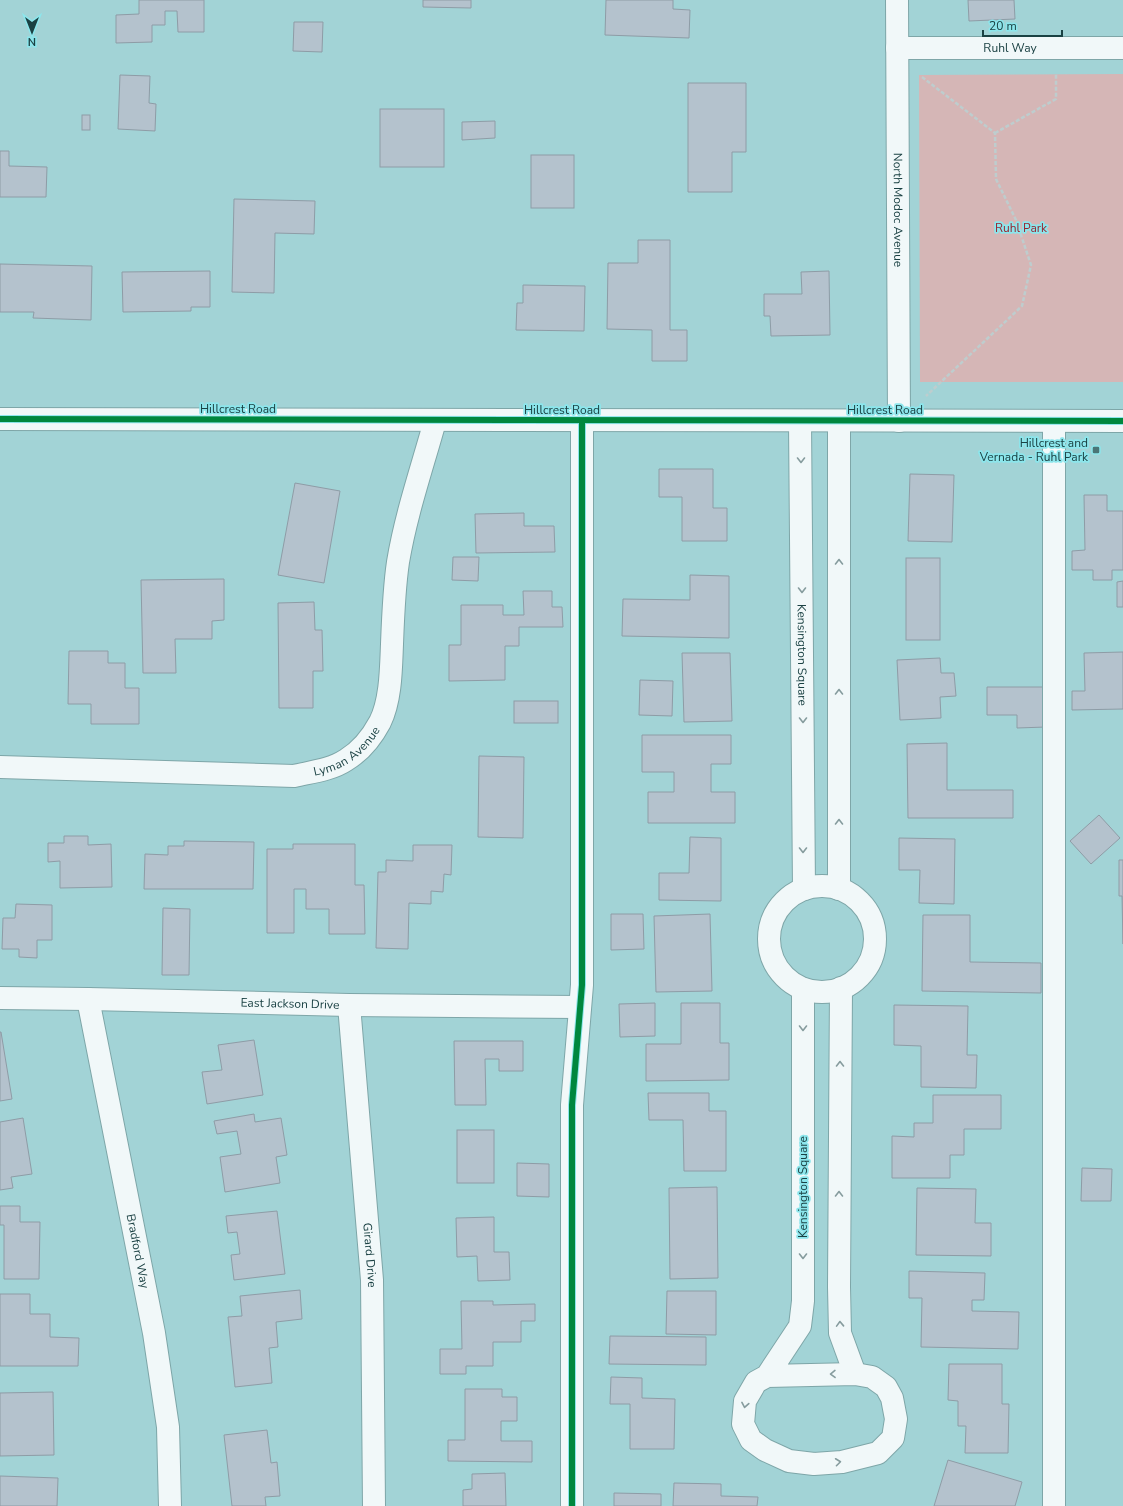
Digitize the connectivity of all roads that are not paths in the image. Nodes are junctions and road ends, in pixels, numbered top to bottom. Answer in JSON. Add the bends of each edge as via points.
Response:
{"nodes":[{"id":1,"x":897,"y":0,"type":"edge"},
{"id":2,"x":897,"y":48,"type":"junction"},
{"id":3,"x":1123,"y":48,"type":"edge"},
{"id":4,"x":0,"y":419,"type":"edge"},
{"id":5,"x":435,"y":421,"type":"junction"},
{"id":6,"x":582,"y":421,"type":"junction"},
{"id":7,"x":800,"y":421,"type":"junction"},
{"id":8,"x":839,"y":421,"type":"junction"},
{"id":9,"x":899,"y":421,"type":"junction"},
{"id":10,"x":1054,"y":421,"type":"junction"},
{"id":11,"x":1123,"y":421,"type":"edge"},
{"id":12,"x":0,"y":767,"type":"edge"},
{"id":13,"x":804,"y":890,"type":"junction"},
{"id":14,"x":839,"y":890,"type":"junction"},
{"id":15,"x":803,"y":988,"type":"junction"},
{"id":16,"x":841,"y":988,"type":"junction"},
{"id":17,"x":0,"y":998,"type":"edge"},
{"id":18,"x":88,"y":999,"type":"junction"},
{"id":19,"x":349,"y":1005,"type":"junction"},
{"id":20,"x":580,"y":1007,"type":"junction"},
{"id":21,"x":855,"y":1374,"type":"junction"},
{"id":22,"x":768,"y":1376,"type":"junction"},
{"id":23,"x":170,"y":1506,"type":"edge"},
{"id":24,"x":374,"y":1506,"type":"edge"},
{"id":25,"x":572,"y":1506,"type":"edge"},
{"id":26,"x":1054,"y":1506,"type":"edge"}],
"edges":[{"from":1,"to":2,"type":"street","name":"North Modoc Avenue"},
{"from":2,"to":3,"type":"street","name":"Ruhl Way"},
{"from":2,"to":9,"type":"street","name":"North Modoc Avenue"},
{"from":4,"to":5,"type":"street","name":"Hillcrest Road"},
{"from":5,"to":6,"type":"street","name":"Hillcrest Road"},
{"from":5,"to":12,"type":"street","name":"Lyman Avenue","via":[[406,523],[398,563],[388,695],[380,721],[370,738],[346,761],[321,771],[294,776]]},
{"from":6,"to":7,"type":"street","name":"Hillcrest Road"},
{"from":6,"to":20,"type":"street"},
{"from":7,"to":8,"type":"street","name":"Hillcrest Road"},
{"from":7,"to":13,"type":"street","name":"Kensington Square","one_way":true},
{"from":8,"to":9,"type":"street","name":"Hillcrest Road"},
{"from":14,"to":8,"type":"street","one_way":true},
{"from":9,"to":10,"type":"street","name":"Hillcrest Road"},
{"from":10,"to":11,"type":"street","name":"Hillcrest Road"},
{"from":10,"to":26,"type":"street"},
{"from":13,"to":14,"type":"street","via":[[828,886]]},
{"from":13,"to":15,"type":"street","via":[[792,895],[775,914],[770,926],[769,939],[770,952],[782,974]]},
{"from":14,"to":16,"type":"street","via":[[861,903],[873,926],[875,938],[869,963],[862,974]]},
{"from":15,"to":16,"type":"street","via":[[815,992]]},
{"from":15,"to":22,"type":"street","name":"Kensington Square","one_way":true,"via":[[803,1301],[800,1326]]},
{"from":21,"to":16,"type":"street","one_way":true,"via":[[840,1333]]},
{"from":17,"to":18,"type":"street","name":"East Jackson Drive"},
{"from":18,"to":19,"type":"street","name":"East Jackson Drive"},
{"from":18,"to":23,"type":"street","name":"Bradford Way","via":[[154,1333],[168,1427]]},
{"from":19,"to":20,"type":"street","name":"East Jackson Drive"},
{"from":19,"to":24,"type":"street","name":"Girard Drive","via":[[372,1280]]},
{"from":20,"to":25,"type":"street","via":[[572,1105]]},
{"from":21,"to":22,"type":"street","name":"Kensington Square","one_way":true},
{"from":22,"to":21,"type":"street","name":"Kensington Square","one_way":true,"via":[[756,1382],[745,1401],[743,1424],[751,1440],[764,1450],[789,1461],[814,1464],[842,1462],[878,1453],[893,1438],[896,1419],[892,1398],[886,1387],[872,1377]]}]}
